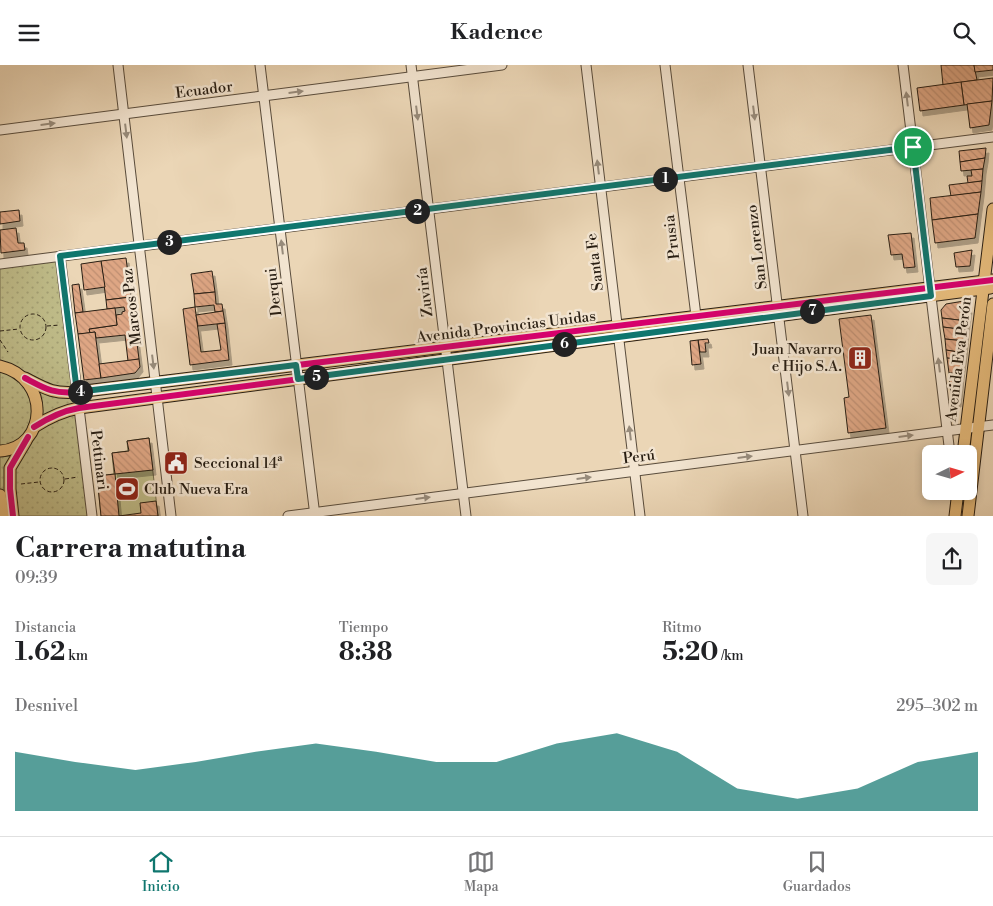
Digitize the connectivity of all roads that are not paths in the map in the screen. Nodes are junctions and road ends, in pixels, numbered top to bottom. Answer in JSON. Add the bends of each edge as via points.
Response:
{"nodes":[{"id":1,"x":118,"y":65,"type":"edge"},
{"id":2,"x":260,"y":65,"type":"edge"},
{"id":3,"x":411,"y":65,"type":"edge"},
{"id":4,"x":502,"y":65,"type":"edge"},
{"id":5,"x":586,"y":65,"type":"edge"},
{"id":6,"x":665,"y":65,"type":"edge"},
{"id":7,"x":748,"y":65,"type":"edge"},
{"id":8,"x":904,"y":65,"type":"edge"},
{"id":9,"x":412,"y":77,"type":"junction"},
{"id":10,"x":264,"y":96,"type":"junction"},
{"id":11,"x":124,"y":114,"type":"junction"},
{"id":12,"x":0,"y":130,"type":"edge"},
{"id":13,"x":993,"y":137,"type":"edge"},
{"id":14,"x":913,"y":147,"type":"junction"},
{"id":15,"x":761,"y":167,"type":"junction"},
{"id":16,"x":679,"y":177,"type":"junction"},
{"id":17,"x":600,"y":187,"type":"junction"},
{"id":18,"x":428,"y":209,"type":"junction"},
{"id":19,"x":993,"y":209,"type":"edge"},
{"id":20,"x":280,"y":228,"type":"junction"},
{"id":21,"x":139,"y":246,"type":"junction"},
{"id":22,"x":60,"y":256,"type":"junction"},
{"id":23,"x":0,"y":264,"type":"edge"},
{"id":24,"x":988,"y":284,"type":"edge"},
{"id":25,"x":930,"y":292,"type":"junction"},
{"id":26,"x":993,"y":304,"type":"edge"},
{"id":27,"x":778,"y":311,"type":"junction"},
{"id":28,"x":696,"y":316,"type":"junction"},
{"id":29,"x":618,"y":331,"type":"junction"},
{"id":30,"x":445,"y":347,"type":"junction"},
{"id":31,"x":4,"y":355,"type":"edge"},
{"id":32,"x":446,"y":359,"type":"junction"},
{"id":33,"x":296,"y":365,"type":"junction"},
{"id":34,"x":5,"y":368,"type":"edge"},
{"id":35,"x":25,"y":378,"type":"junction"},
{"id":36,"x":298,"y":379,"type":"junction"},
{"id":37,"x":155,"y":383,"type":"junction"},
{"id":38,"x":77,"y":392,"type":"junction"},
{"id":39,"x":157,"y":397,"type":"junction"},
{"id":40,"x":79,"y":408,"type":"junction"},
{"id":41,"x":993,"y":425,"type":"edge"},
{"id":42,"x":978,"y":426,"type":"junction"},
{"id":43,"x":966,"y":428,"type":"junction"},
{"id":44,"x":947,"y":431,"type":"junction"},
{"id":45,"x":31,"y":432,"type":"junction"},
{"id":46,"x":949,"y":445,"type":"edge"},
{"id":47,"x":964,"y":445,"type":"edge"},
{"id":48,"x":795,"y":450,"type":"junction"},
{"id":49,"x":0,"y":451,"type":"edge"},
{"id":50,"x":634,"y":471,"type":"junction"},
{"id":51,"x":463,"y":493,"type":"junction"},
{"id":52,"x":0,"y":495,"type":"edge"},
{"id":53,"x":956,"y":500,"type":"edge"},
{"id":54,"x":315,"y":514,"type":"edge"},
{"id":55,"x":2,"y":516,"type":"edge"},
{"id":56,"x":13,"y":516,"type":"edge"},
{"id":57,"x":92,"y":516,"type":"edge"},
{"id":58,"x":171,"y":516,"type":"edge"},
{"id":59,"x":288,"y":516,"type":"edge"},
{"id":60,"x":466,"y":516,"type":"edge"},
{"id":61,"x":640,"y":516,"type":"edge"},
{"id":62,"x":803,"y":516,"type":"edge"},
{"id":63,"x":955,"y":516,"type":"edge"},
{"id":64,"x":968,"y":516,"type":"edge"}],
"edges":[{"from":1,"to":11,"type":"street","name":"Marcos Paz"},
{"from":2,"to":10,"type":"street","name":"Derqui"},
{"from":3,"to":9,"type":"street","name":"Zuviría"},
{"from":4,"to":9,"type":"street","name":"Ecuador"},
{"from":17,"to":5,"type":"street","name":"Santa Fe","one_way":true},
{"from":6,"to":16,"type":"street","name":"Prusia"},
{"from":7,"to":15,"type":"street","name":"San Lorenzo","one_way":true},
{"from":14,"to":8,"type":"street","one_way":true},
{"from":10,"to":9,"type":"street","name":"Ecuador","one_way":true},
{"from":9,"to":18,"type":"street","name":"Zuviría","one_way":true},
{"from":10,"to":11,"type":"street","name":"Ecuador"},
{"from":10,"to":20,"type":"street","name":"Derqui"},
{"from":12,"to":11,"type":"street","name":"Ecuador","one_way":true},
{"from":11,"to":21,"type":"street","name":"Marcos Paz","one_way":true},
{"from":13,"to":14,"type":"street"},
{"from":14,"to":15,"type":"street"},
{"from":14,"to":25,"type":"street"},
{"from":15,"to":16,"type":"street"},
{"from":15,"to":27,"type":"street","name":"San Lorenzo"},
{"from":16,"to":17,"type":"street"},
{"from":16,"to":28,"type":"street","name":"Prusia"},
{"from":17,"to":18,"type":"street"},
{"from":17,"to":29,"type":"street","name":"Santa Fe"},
{"from":18,"to":20,"type":"street"},
{"from":18,"to":30,"type":"street","name":"Zuviría"},
{"from":19,"to":24,"type":"main road","name":"Avenida Eva Perón"},
{"from":20,"to":21,"type":"street"},
{"from":33,"to":20,"type":"street","name":"Derqui","one_way":true},
{"from":21,"to":22,"type":"street"},
{"from":21,"to":37,"type":"street","name":"Marcos Paz","one_way":true},
{"from":22,"to":23,"type":"street"},
{"from":22,"to":38,"type":"street"},
{"from":24,"to":25,"type":"main road","name":"Avenida Provincias Unidas"},
{"from":24,"to":43,"type":"main road","name":"Avenida Eva Perón"},
{"from":25,"to":27,"type":"main road","name":"Avenida Provincias Unidas"},
{"from":44,"to":25,"type":"street","one_way":true},
{"from":26,"to":42,"type":"main road","name":"Avenida Eva Perón"},
{"from":27,"to":28,"type":"main road","name":"Avenida Provincias Unidas"},
{"from":27,"to":29,"type":"main road","name":"Avenida Provincias Unidas"},
{"from":27,"to":48,"type":"street","name":"San Lorenzo","one_way":true},
{"from":28,"to":29,"type":"main road","name":"Avenida Provincias Unidas"},
{"from":29,"to":30,"type":"main road","name":"Avenida Provincias Unidas"},
{"from":29,"to":32,"type":"main road","name":"Avenida Provincias Unidas"},
{"from":50,"to":29,"type":"street","name":"Santa Fe","one_way":true},
{"from":30,"to":32,"type":"street","name":"Zuviría"},
{"from":30,"to":33,"type":"main road","name":"Avenida Provincias Unidas"},
{"from":31,"to":34,"type":"main road","name":"Avenida Provincias Unidas"},
{"from":32,"to":36,"type":"main road","name":"Avenida Provincias Unidas"},
{"from":32,"to":51,"type":"street","name":"Zuviría"},
{"from":33,"to":36,"type":"street","name":"Derqui"},
{"from":33,"to":37,"type":"main road","name":"Avenida Provincias Unidas"},
{"from":34,"to":35,"type":"main road","name":"Avenida Provincias Unidas"},
{"from":35,"to":38,"type":"main road","name":"Avenida Provincias Unidas","via":[[60,393]]},
{"from":35,"to":45,"type":"main road","via":[[37,401],[37,415]]},
{"from":36,"to":39,"type":"main road","name":"Avenida Provincias Unidas"},
{"from":36,"to":54,"type":"street","name":"Derqui"},
{"from":37,"to":38,"type":"main road","name":"Avenida Provincias Unidas"},
{"from":37,"to":39,"type":"street","name":"Marcos Paz"},
{"from":39,"to":40,"type":"main road","name":"Avenida Provincias Unidas"},
{"from":39,"to":58,"type":"street","name":"Marcos Paz"},
{"from":40,"to":45,"type":"main road","name":"Avenida Provincias Unidas","via":[[47,418]]},
{"from":40,"to":57,"type":"street","name":"Pettinari"},
{"from":41,"to":42,"type":"street","name":"Perú"},
{"from":42,"to":43,"type":"street","name":"Perú"},
{"from":42,"to":64,"type":"main road","name":"Avenida Eva Perón"},
{"from":43,"to":44,"type":"street","name":"Perú"},
{"from":43,"to":47,"type":"main road","name":"Avenida Eva Perón"},
{"from":44,"to":46,"type":"street"},
{"from":48,"to":44,"type":"street","name":"Perú","one_way":true},
{"from":45,"to":49,"type":"main road","name":"Avenida Provincias Unidas","via":[[17,446]]},
{"from":45,"to":56,"type":"main road","via":[[10,468]]},
{"from":50,"to":48,"type":"street","name":"Perú","one_way":true},
{"from":48,"to":62,"type":"street","name":"San Lorenzo"},
{"from":51,"to":50,"type":"street","name":"Perú","one_way":true},
{"from":50,"to":61,"type":"street","name":"Santa Fe"},
{"from":54,"to":51,"type":"street","name":"Perú","one_way":true},
{"from":51,"to":60,"type":"street","name":"Zuviría"},
{"from":52,"to":55,"type":"main road"},
{"from":53,"to":63,"type":"main road"},
{"from":54,"to":59,"type":"street","name":"Perú"}]}
